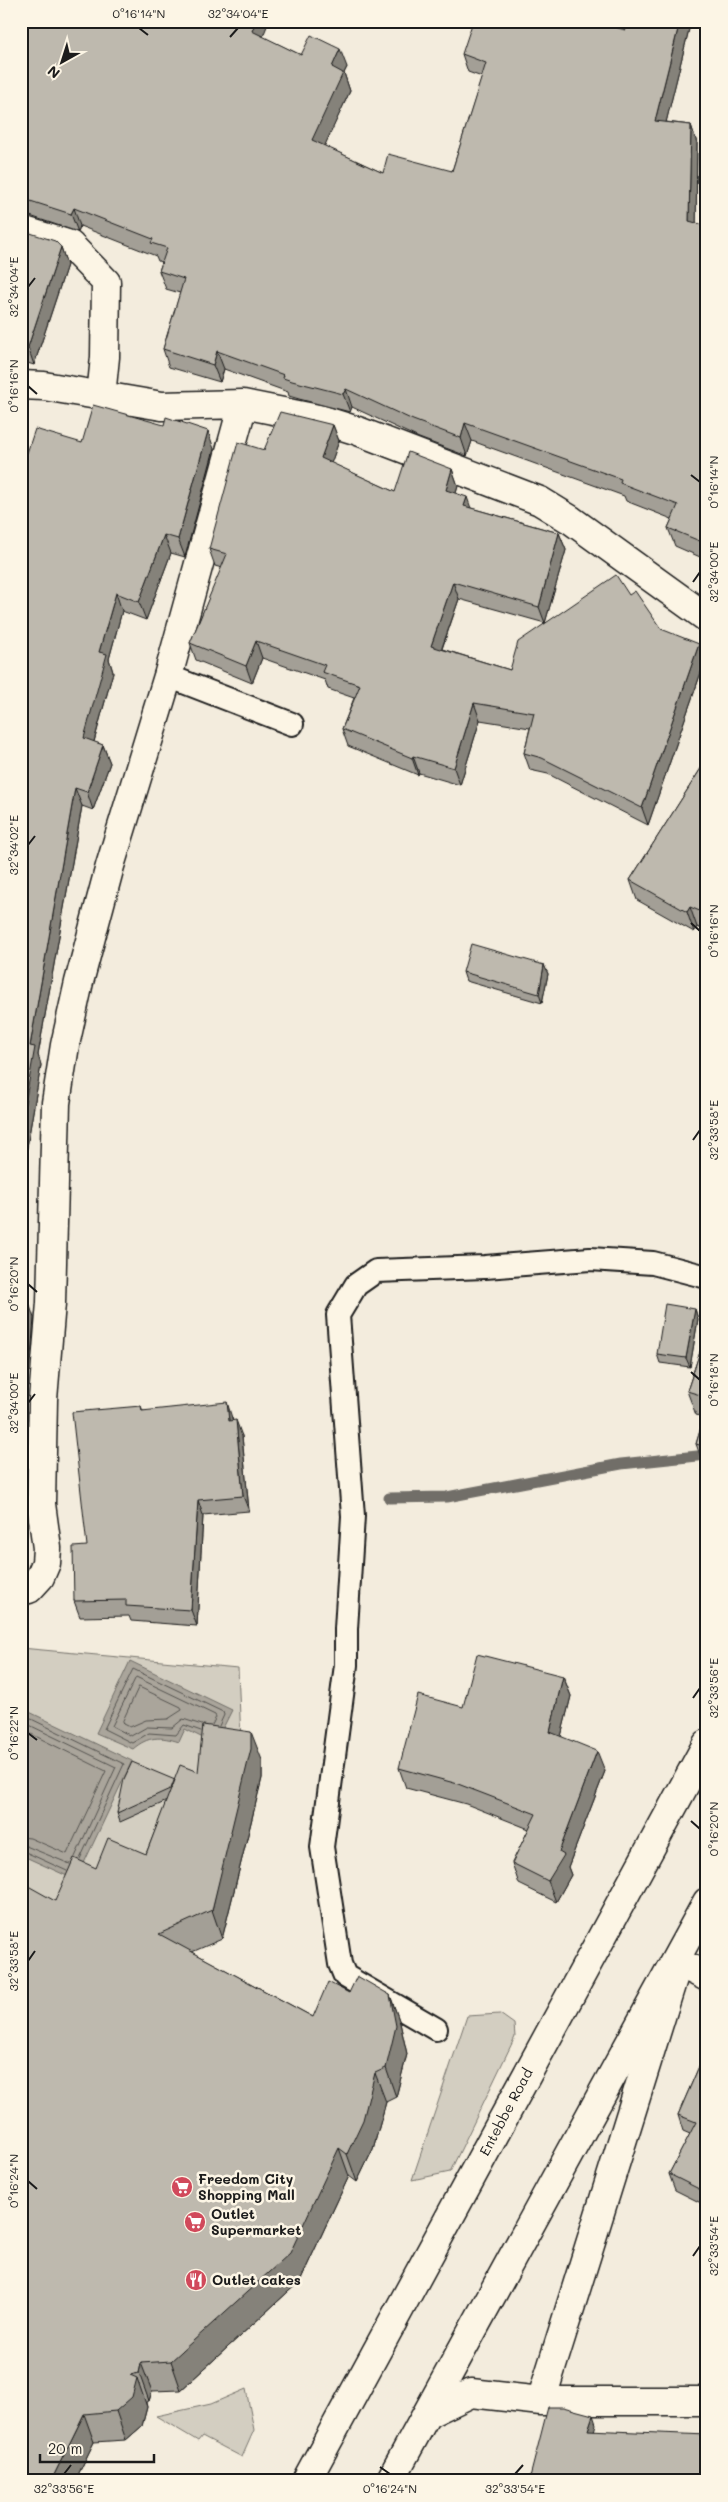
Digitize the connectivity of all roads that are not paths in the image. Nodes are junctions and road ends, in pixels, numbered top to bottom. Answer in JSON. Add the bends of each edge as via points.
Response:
{"nodes":[{"id":1,"x":21,"y":230,"type":"edge"},
{"id":2,"x":21,"y":385,"type":"edge"},
{"id":3,"x":101,"y":396,"type":"junction"},
{"id":4,"x":243,"y":404,"type":"junction"},
{"id":5,"x":707,"y":618,"type":"edge"},
{"id":6,"x":168,"y":676,"type":"junction"},
{"id":7,"x":292,"y":724,"type":"dead end"},
{"id":8,"x":707,"y":1277,"type":"edge"},
{"id":9,"x":21,"y":1591,"type":"edge"},
{"id":10,"x":707,"y":1744,"type":"edge"},
{"id":11,"x":706,"y":1903,"type":"edge"},
{"id":12,"x":678,"y":1962,"type":"junction"},
{"id":13,"x":707,"y":1977,"type":"edge"},
{"id":14,"x":436,"y":2030,"type":"dead end"},
{"id":15,"x":541,"y":2401,"type":"junction"},
{"id":16,"x":707,"y":2402,"type":"edge"},
{"id":17,"x":429,"y":2413,"type":"junction"},
{"id":18,"x":306,"y":2481,"type":"edge"},
{"id":19,"x":390,"y":2481,"type":"edge"}],
"edges":[{"from":1,"to":3,"type":"street","via":[[70,245],[106,282]]},
{"from":2,"to":3,"type":"street"},
{"from":3,"to":4,"type":"street","via":[[162,406]]},
{"from":4,"to":5,"type":"street","via":[[323,420],[358,431],[540,501]]},
{"from":4,"to":6,"type":"street"},
{"from":6,"to":7,"type":"lane"},
{"from":6,"to":9,"type":"street","via":[[110,866],[78,982],[65,1045],[56,1103],[51,1303],[43,1399],[41,1504],[46,1563],[40,1577],[29,1589]]},
{"from":8,"to":14,"type":"lane","via":[[653,1263],[590,1259],[376,1271],[356,1285],[338,1316],[353,1516],[346,1665],[322,1847],[340,1964],[345,1976]]},
{"from":10,"to":18,"type":"street","name":"Entebbe Road"},
{"from":11,"to":12,"type":"street"},
{"from":11,"to":17,"type":"street"},
{"from":12,"to":13,"type":"street"},
{"from":12,"to":15,"type":"street"},
{"from":15,"to":16,"type":"street"},
{"from":15,"to":17,"type":"street","via":[[471,2393]]},
{"from":17,"to":19,"type":"street"}]}
